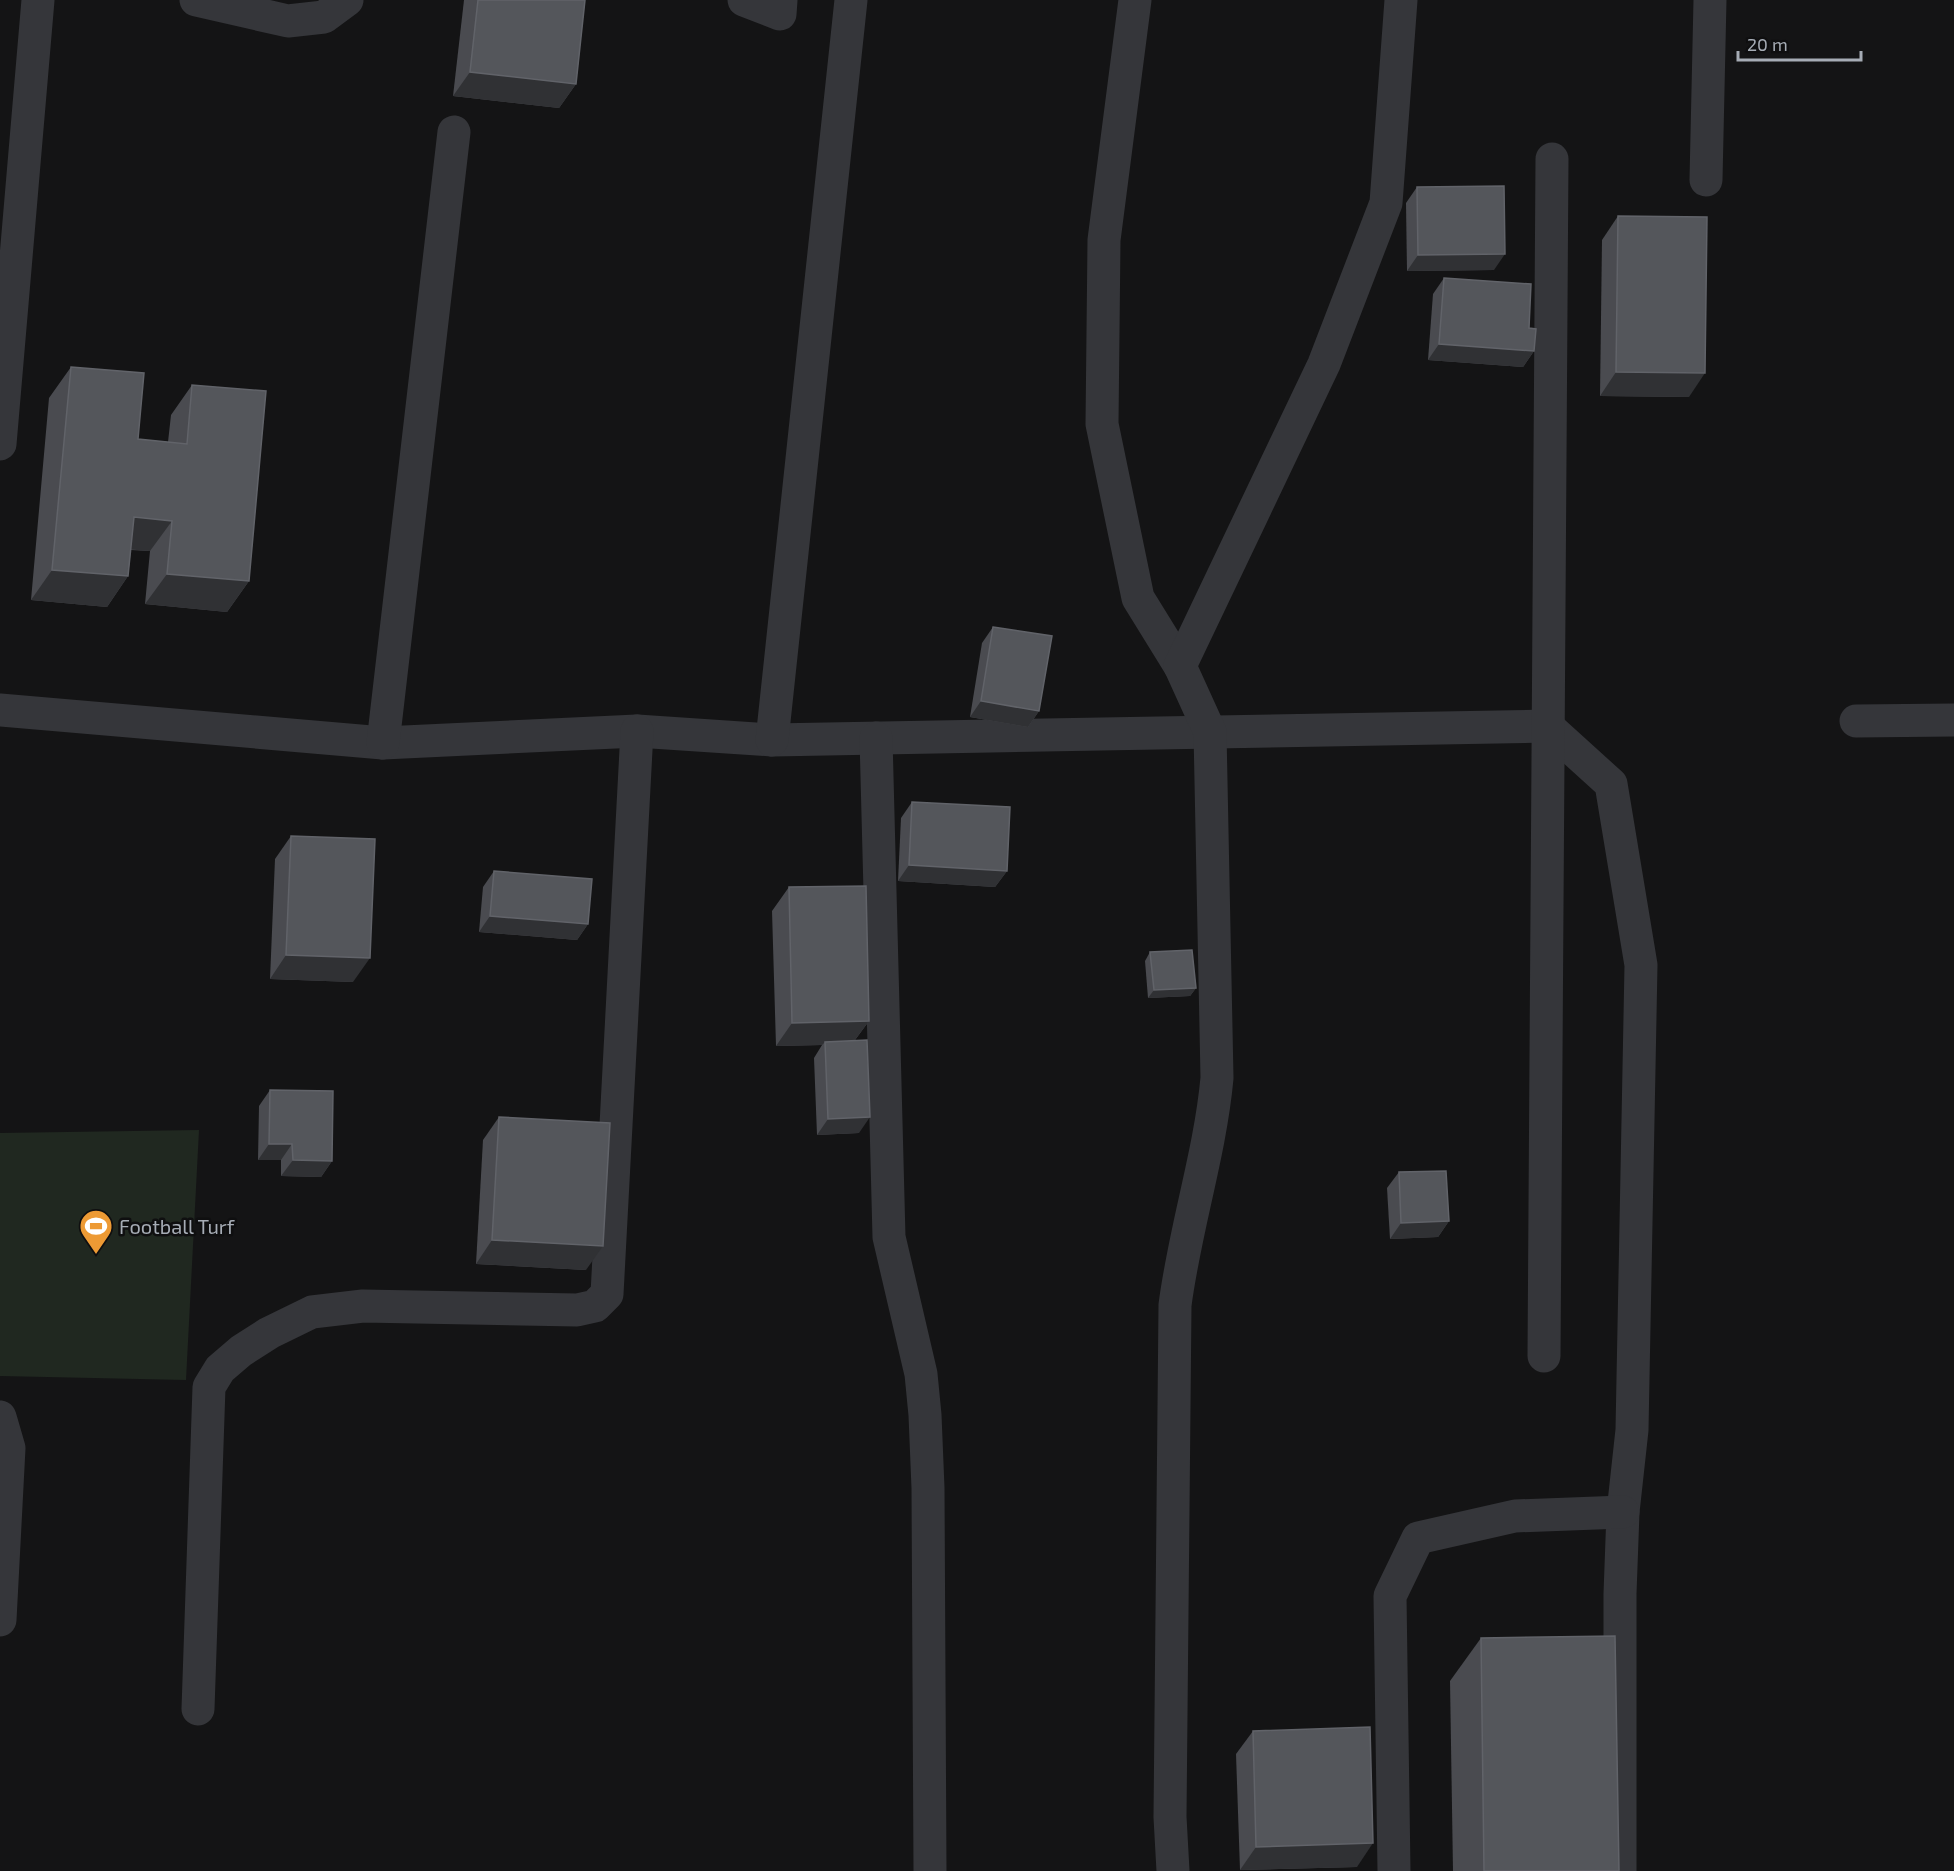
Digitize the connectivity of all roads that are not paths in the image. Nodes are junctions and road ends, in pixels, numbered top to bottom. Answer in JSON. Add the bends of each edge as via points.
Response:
{"nodes":[{"id":1,"x":38,"y":0,"type":"edge"},
{"id":2,"x":196,"y":0,"type":"edge"},
{"id":3,"x":347,"y":0,"type":"edge"},
{"id":4,"x":744,"y":0,"type":"edge"},
{"id":5,"x":781,"y":0,"type":"edge"},
{"id":6,"x":851,"y":0,"type":"edge"},
{"id":7,"x":1135,"y":0,"type":"edge"},
{"id":8,"x":1401,"y":0,"type":"edge"},
{"id":9,"x":1710,"y":0,"type":"edge"},
{"id":10,"x":454,"y":132,"type":"dead end"},
{"id":11,"x":1552,"y":159,"type":"dead end"},
{"id":12,"x":1706,"y":180,"type":"dead end"},
{"id":13,"x":0,"y":444,"type":"edge"},
{"id":14,"x":1180,"y":666,"type":"junction"},
{"id":15,"x":0,"y":710,"type":"edge"},
{"id":16,"x":1954,"y":720,"type":"edge"},
{"id":17,"x":1856,"y":721,"type":"dead end"},
{"id":18,"x":1547,"y":726,"type":"junction"},
{"id":19,"x":637,"y":731,"type":"junction"},
{"id":20,"x":1210,"y":732,"type":"junction"},
{"id":21,"x":876,"y":738,"type":"junction"},
{"id":22,"x":772,"y":740,"type":"junction"},
{"id":23,"x":382,"y":743,"type":"junction"},
{"id":24,"x":1544,"y":1356,"type":"dead end"},
{"id":25,"x":0,"y":1417,"type":"edge"},
{"id":26,"x":1623,"y":1512,"type":"junction"},
{"id":27,"x":0,"y":1620,"type":"edge"},
{"id":28,"x":198,"y":1709,"type":"dead end"},
{"id":29,"x":930,"y":1871,"type":"edge"},
{"id":30,"x":1173,"y":1871,"type":"edge"},
{"id":31,"x":1394,"y":1871,"type":"edge"},
{"id":32,"x":1620,"y":1871,"type":"edge"}],
"edges":[{"from":1,"to":13,"type":"street"},
{"from":2,"to":3,"type":"street","via":[[288,21],[324,17]]},
{"from":4,"to":5,"type":"street","via":[[780,14]]},
{"from":6,"to":22,"type":"street"},
{"from":7,"to":14,"type":"street","via":[[1104,240],[1102,424],[1138,598]]},
{"from":8,"to":14,"type":"street","via":[[1386,203],[1324,364]]},
{"from":9,"to":12,"type":"street"},
{"from":10,"to":23,"type":"street"},
{"from":11,"to":18,"type":"street"},
{"from":14,"to":20,"type":"street"},
{"from":15,"to":23,"type":"street"},
{"from":16,"to":17,"type":"street"},
{"from":18,"to":20,"type":"street"},
{"from":18,"to":24,"type":"street"},
{"from":18,"to":26,"type":"street","via":[[1611,784],[1641,965],[1632,1430]]},
{"from":19,"to":22,"type":"street"},
{"from":19,"to":23,"type":"street"},
{"from":19,"to":28,"type":"street","via":[[608,1294],[595,1306],[577,1310],[363,1306],[312,1312],[269,1333],[219,1369],[209,1387]]},
{"from":20,"to":21,"type":"street"},
{"from":20,"to":30,"type":"street","via":[[1217,1078],[1214,1116],[1180,1265],[1175,1305],[1170,1817]]},
{"from":21,"to":22,"type":"street"},
{"from":21,"to":29,"type":"street","via":[[889,1237],[921,1374],[925,1415]]},
{"from":25,"to":27,"type":"street","via":[[9,1448]]},
{"from":26,"to":31,"type":"street","via":[[1515,1516],[1418,1538],[1390,1596]]},
{"from":26,"to":32,"type":"street"}]}
